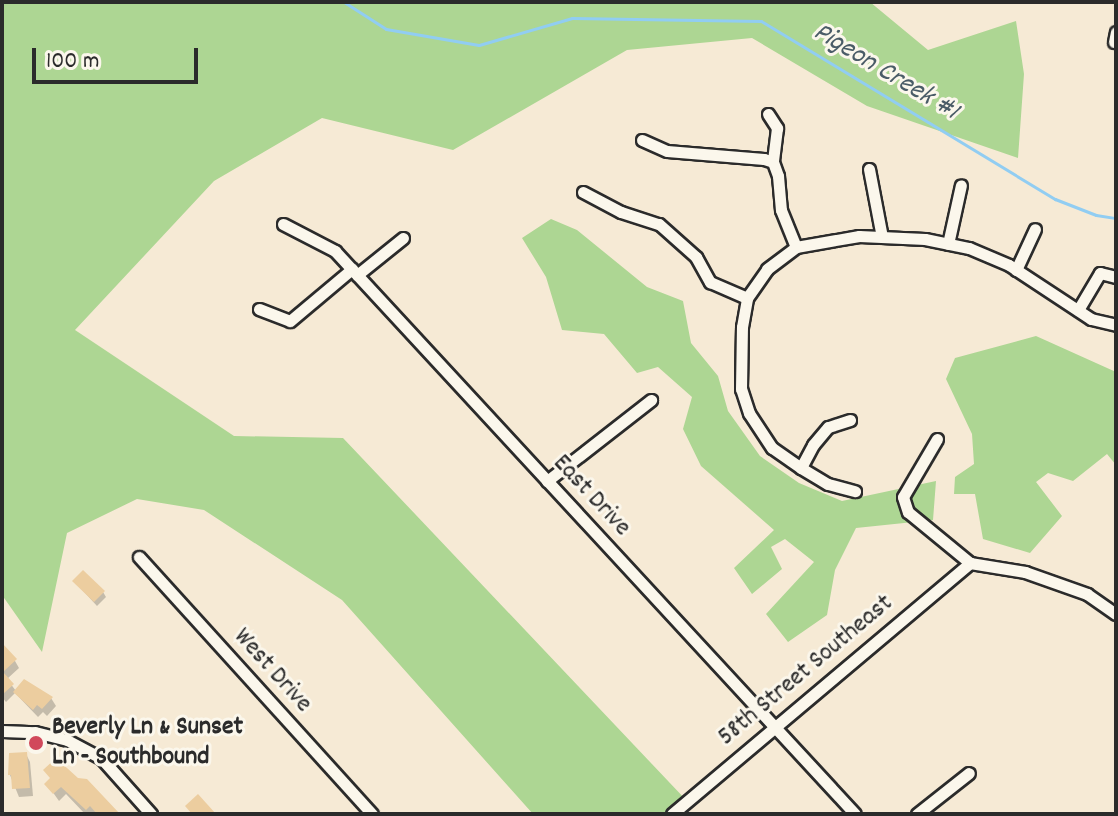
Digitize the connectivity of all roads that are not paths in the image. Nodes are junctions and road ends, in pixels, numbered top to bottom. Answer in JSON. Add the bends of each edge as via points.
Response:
{"nodes":[{"id":1,"x":768,"y":114,"type":"dead end"},
{"id":2,"x":642,"y":140,"type":"dead end"},
{"id":3,"x":773,"y":162,"type":"junction"},
{"id":4,"x":869,"y":169,"type":"dead end"},
{"id":5,"x":961,"y":185,"type":"dead end"},
{"id":6,"x":583,"y":192,"type":"dead end"},
{"id":7,"x":283,"y":224,"type":"dead end"},
{"id":8,"x":1035,"y":229,"type":"dead end"},
{"id":9,"x":882,"y":237,"type":"junction"},
{"id":10,"x":403,"y":238,"type":"dead end"},
{"id":11,"x":948,"y":244,"type":"junction"},
{"id":12,"x":796,"y":247,"type":"junction"},
{"id":13,"x":1016,"y":270,"type":"junction"},
{"id":14,"x":354,"y":272,"type":"junction"},
{"id":15,"x":1116,"y":277,"type":"edge"},
{"id":16,"x":747,"y":298,"type":"junction"},
{"id":17,"x":259,"y":309,"type":"dead end"},
{"id":18,"x":1078,"y":310,"type":"junction"},
{"id":19,"x":1116,"y":325,"type":"edge"},
{"id":20,"x":651,"y":400,"type":"dead end"},
{"id":21,"x":850,"y":420,"type":"dead end"},
{"id":22,"x":937,"y":439,"type":"dead end"},
{"id":23,"x":801,"y":468,"type":"junction"},
{"id":24,"x":547,"y":481,"type":"junction"},
{"id":25,"x":855,"y":491,"type":"dead end"},
{"id":26,"x":139,"y":557,"type":"dead end"},
{"id":27,"x":970,"y":563,"type":"junction"},
{"id":28,"x":1116,"y":614,"type":"edge"},
{"id":29,"x":774,"y":726,"type":"junction"},
{"id":30,"x":2,"y":731,"type":"edge"},
{"id":31,"x":969,"y":773,"type":"dead end"},
{"id":32,"x":151,"y":814,"type":"edge"},
{"id":33,"x":372,"y":814,"type":"edge"},
{"id":34,"x":672,"y":814,"type":"edge"},
{"id":35,"x":855,"y":814,"type":"edge"},
{"id":36,"x":917,"y":814,"type":"edge"}],
"edges":[{"from":1,"to":3,"type":"street","via":[[777,128]]},
{"from":2,"to":3,"type":"street","via":[[667,151]]},
{"from":3,"to":12,"type":"street","via":[[785,225]]},
{"from":4,"to":9,"type":"street"},
{"from":5,"to":11,"type":"street"},
{"from":6,"to":16,"type":"street","via":[[659,224],[696,257],[710,282]]},
{"from":7,"to":14,"type":"street","name":"East Drive","via":[[335,251]]},
{"from":8,"to":13,"type":"street"},
{"from":9,"to":11,"type":"street"},
{"from":9,"to":12,"type":"street"},
{"from":10,"to":14,"type":"street"},
{"from":11,"to":13,"type":"street"},
{"from":12,"to":16,"type":"street","via":[[767,269]]},
{"from":13,"to":18,"type":"street"},
{"from":14,"to":17,"type":"street","via":[[290,321]]},
{"from":14,"to":24,"type":"street","name":"East Drive"},
{"from":15,"to":18,"type":"street","via":[[1100,273]]},
{"from":16,"to":23,"type":"street","via":[[741,389],[749,413],[772,448]]},
{"from":18,"to":19,"type":"street"},
{"from":20,"to":24,"type":"street"},
{"from":21,"to":23,"type":"street","via":[[828,427]]},
{"from":22,"to":27,"type":"street","via":[[903,497],[908,512]]},
{"from":23,"to":25,"type":"street","via":[[828,484]]},
{"from":24,"to":29,"type":"street","name":"East Drive"},
{"from":26,"to":33,"type":"street","name":"West Drive"},
{"from":27,"to":28,"type":"street","via":[[1025,572],[1087,594]]},
{"from":27,"to":29,"type":"street","name":"58th Street Southeast"},
{"from":29,"to":34,"type":"street","name":"58th Street Southeast"},
{"from":29,"to":35,"type":"street","name":"East Drive"},
{"from":30,"to":32,"type":"street","via":[[67,740],[102,759]]},
{"from":31,"to":36,"type":"street"}]}
